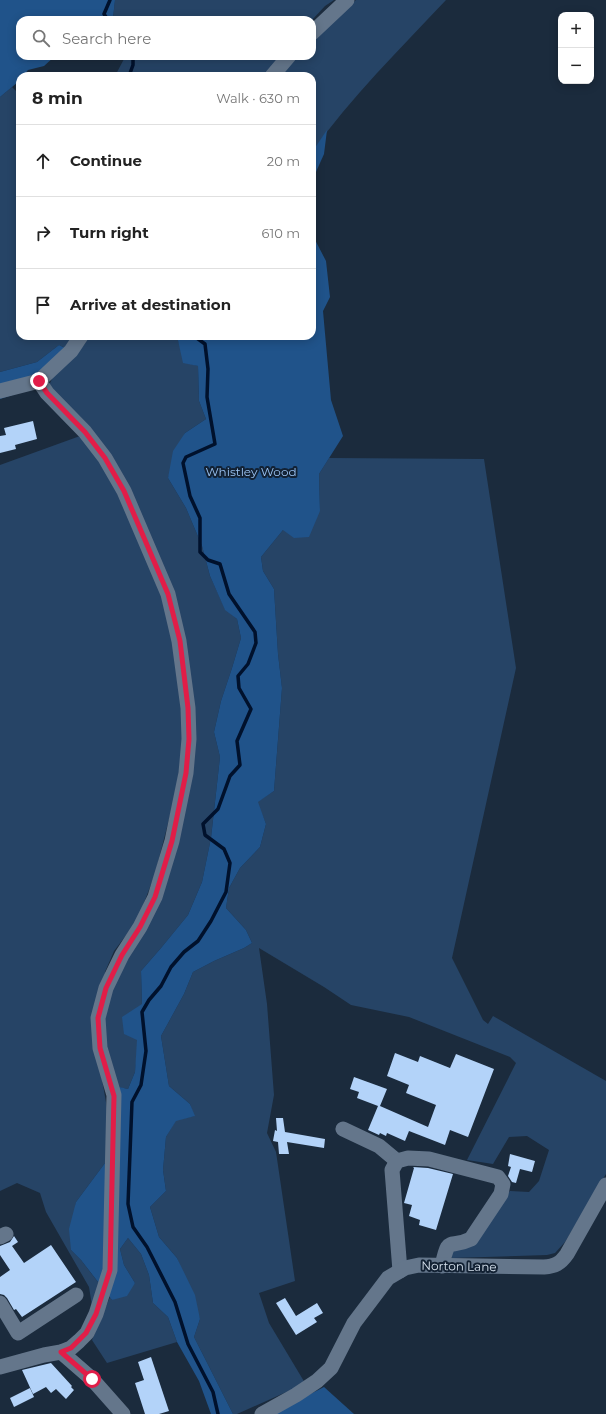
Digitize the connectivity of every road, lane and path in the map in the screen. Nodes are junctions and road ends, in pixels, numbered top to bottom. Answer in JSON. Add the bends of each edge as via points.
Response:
{"nodes":[{"id":1,"x":347,"y":0,"type":"edge"},
{"id":2,"x":316,"y":29,"type":"edge"},
{"id":3,"x":286,"y":60,"type":"edge"},
{"id":4,"x":275,"y":72,"type":"edge"},
{"id":5,"x":78,"y":340,"type":"edge"},
{"id":6,"x":39,"y":381,"type":"junction"},
{"id":7,"x":0,"y":391,"type":"edge"},
{"id":8,"x":343,"y":1129,"type":"dead end"},
{"id":9,"x":397,"y":1161,"type":"junction"},
{"id":10,"x":606,"y":1185,"type":"edge"},
{"id":11,"x":442,"y":1266,"type":"junction"},
{"id":12,"x":400,"y":1271,"type":"junction"},
{"id":13,"x":76,"y":1295,"type":"dead end"},
{"id":14,"x":0,"y":1303,"type":"edge"},
{"id":15,"x":61,"y":1352,"type":"junction"},
{"id":16,"x":0,"y":1367,"type":"edge"},
{"id":17,"x":123,"y":1414,"type":"edge"},
{"id":18,"x":262,"y":1414,"type":"edge"}],
"edges":[{"from":1,"to":2,"type":"street"},
{"from":3,"to":4,"type":"street"},
{"from":5,"to":6,"type":"street","via":[[71,351]]},
{"from":6,"to":7,"type":"street"},
{"from":6,"to":15,"type":"street","via":[[105,458],[124,491],[168,594],[180,641],[189,739],[182,796],[155,897],[106,988],[98,1018],[100,1048],[114,1096],[110,1270],[96,1314],[86,1333],[71,1348]]},
{"from":8,"to":9,"type":"street","via":[[379,1146]]},
{"from":9,"to":11,"type":"street","via":[[408,1158],[429,1159],[498,1177],[503,1184],[501,1194],[471,1239],[464,1243],[451,1243],[446,1248]]},
{"from":9,"to":12,"type":"street","via":[[392,1170]]},
{"from":10,"to":11,"type":"street","name":"Norton Lane","via":[[567,1254],[554,1266]]},
{"from":11,"to":12,"type":"street","name":"Norton Lane","via":[[419,1265]]},
{"from":12,"to":18,"type":"street","name":"Norton Lane","via":[[388,1278],[354,1323],[331,1368],[301,1392]]},
{"from":13,"to":14,"type":"street","via":[[18,1333]]},
{"from":15,"to":16,"type":"street"},
{"from":15,"to":17,"type":"street","via":[[92,1379]]}]}
